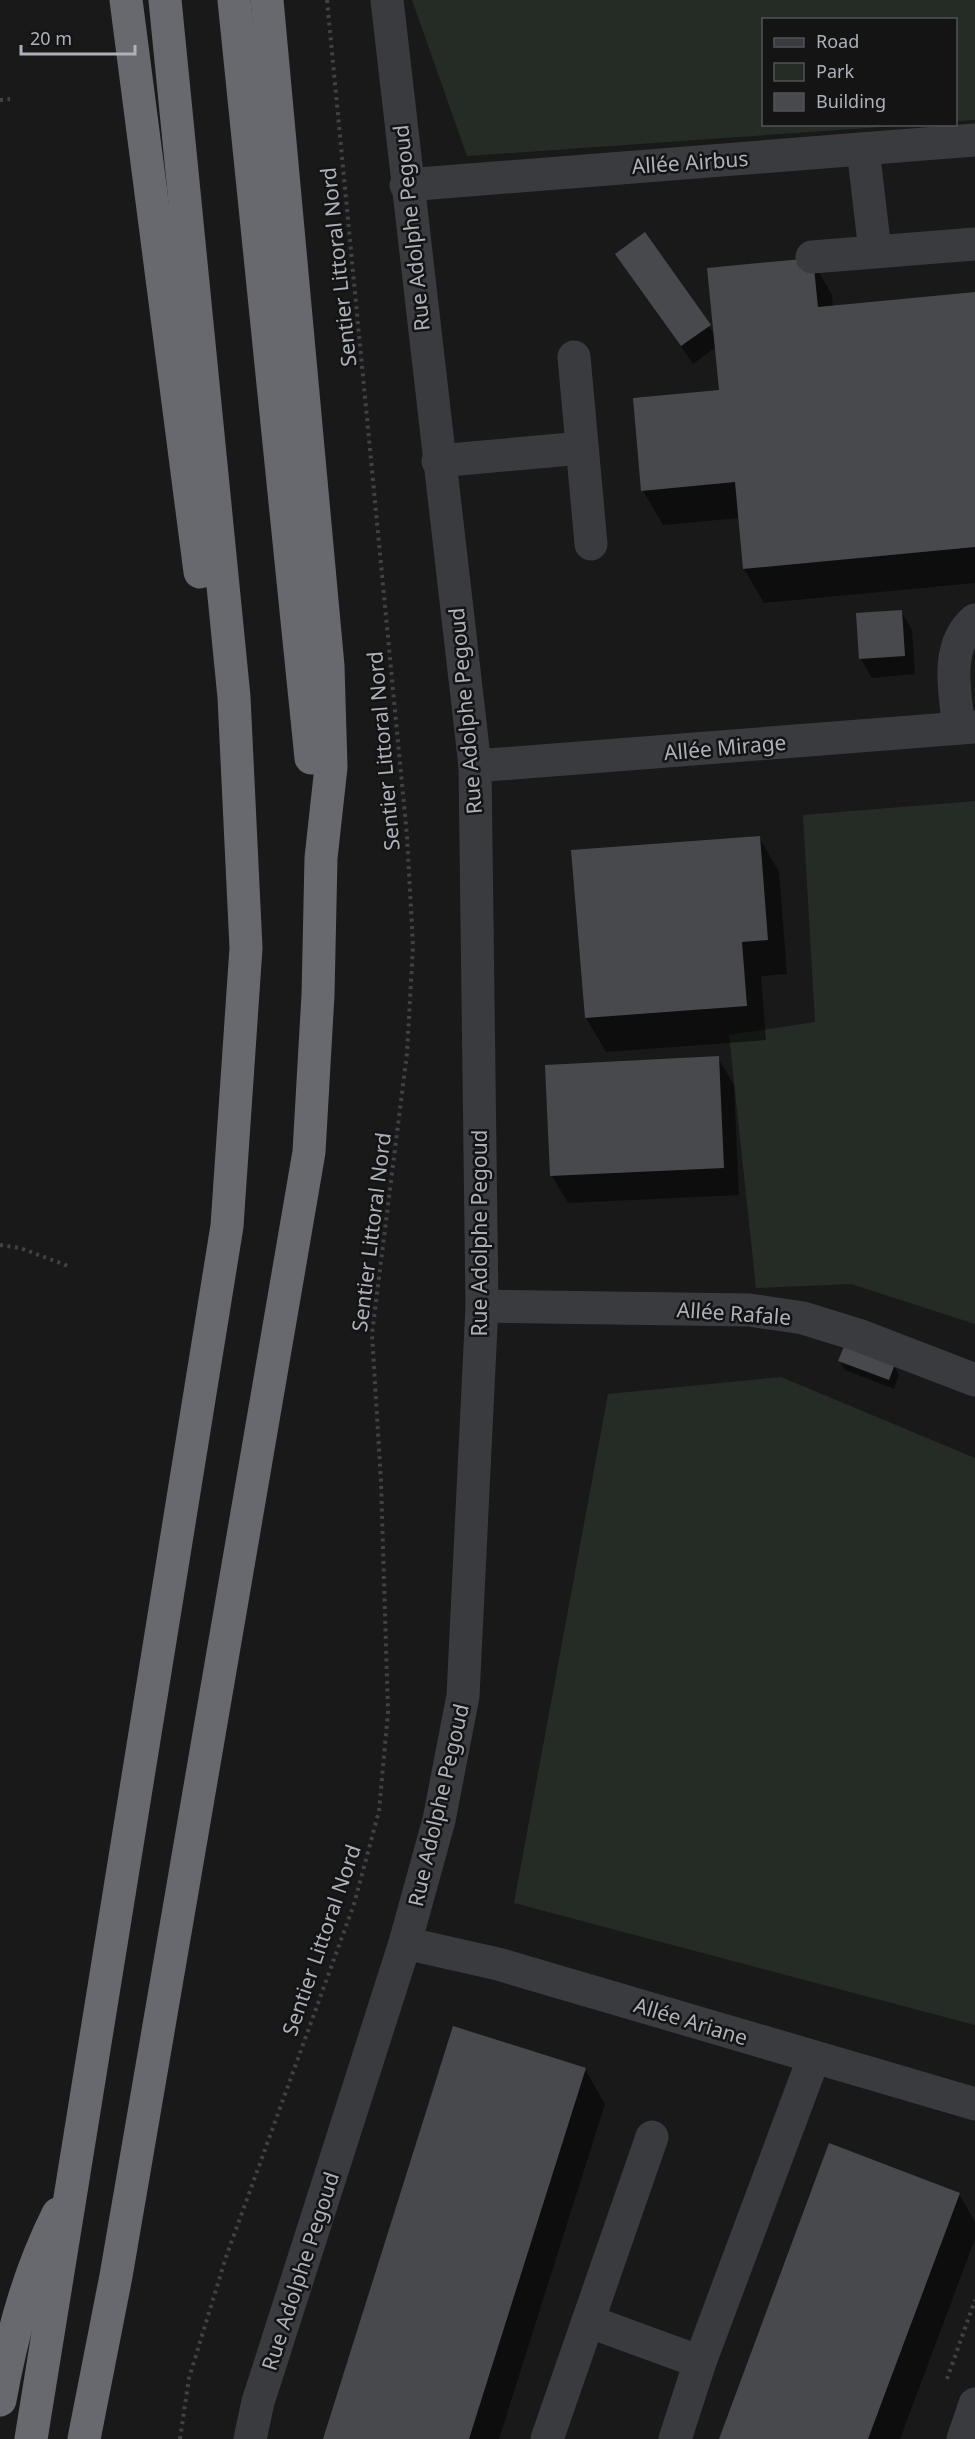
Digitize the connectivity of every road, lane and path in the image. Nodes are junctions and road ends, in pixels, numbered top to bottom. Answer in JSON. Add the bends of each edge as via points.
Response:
{"nodes":[{"id":1,"x":126,"y":0,"type":"edge"},
{"id":2,"x":165,"y":0,"type":"edge"},
{"id":3,"x":234,"y":0,"type":"edge"},
{"id":4,"x":267,"y":0,"type":"edge"},
{"id":5,"x":327,"y":0,"type":"edge"},
{"id":6,"x":387,"y":0,"type":"edge"},
{"id":7,"x":10,"y":99,"type":"dead end"},
{"id":8,"x":0,"y":100,"type":"edge"},
{"id":9,"x":975,"y":140,"type":"edge"},
{"id":10,"x":863,"y":149,"type":"junction"},
{"id":11,"x":406,"y":184,"type":"junction"},
{"id":12,"x":975,"y":244,"type":"edge"},
{"id":13,"x":875,"y":251,"type":"junction"},
{"id":14,"x":812,"y":257,"type":"dead end"},
{"id":15,"x":574,"y":357,"type":"dead end"},
{"id":16,"x":582,"y":448,"type":"junction"},
{"id":17,"x":438,"y":461,"type":"junction"},
{"id":18,"x":591,"y":544,"type":"dead end"},
{"id":19,"x":975,"y":620,"type":"edge"},
{"id":20,"x":234,"y":697,"type":"junction"},
{"id":21,"x":967,"y":728,"type":"edge"},
{"id":22,"x":475,"y":766,"type":"junction"},
{"id":23,"x":321,"y":858,"type":"junction"},
{"id":24,"x":0,"y":1245,"type":"edge"},
{"id":25,"x":71,"y":1267,"type":"dead end"},
{"id":26,"x":482,"y":1306,"type":"junction"},
{"id":27,"x":975,"y":1380,"type":"edge"},
{"id":28,"x":405,"y":1943,"type":"junction"},
{"id":29,"x":814,"y":2057,"type":"junction"},
{"id":30,"x":975,"y":2104,"type":"edge"},
{"id":31,"x":652,"y":2137,"type":"dead end"},
{"id":32,"x":72,"y":2186,"type":"junction"},
{"id":33,"x":116,"y":2276,"type":"junction"},
{"id":34,"x":975,"y":2300,"type":"edge"},
{"id":35,"x":588,"y":2321,"type":"junction"},
{"id":36,"x":700,"y":2362,"type":"junction"},
{"id":37,"x":945,"y":2386,"type":"dead end"},
{"id":38,"x":0,"y":2400,"type":"edge"},
{"id":39,"x":975,"y":2404,"type":"edge"},
{"id":40,"x":32,"y":2439,"type":"edge"},
{"id":41,"x":84,"y":2439,"type":"edge"},
{"id":42,"x":104,"y":2439,"type":"edge"},
{"id":43,"x":180,"y":2439,"type":"edge"},
{"id":44,"x":250,"y":2439,"type":"edge"},
{"id":45,"x":547,"y":2439,"type":"edge"},
{"id":46,"x":675,"y":2439,"type":"edge"},
{"id":47,"x":963,"y":2439,"type":"edge"}],
"edges":[{"from":1,"to":20,"type":"highway","via":[[203,600],[213,650]]},
{"from":2,"to":20,"type":"highway"},
{"from":3,"to":23,"type":"highway"},
{"from":4,"to":23,"type":"highway","via":[[328,666],[331,768]]},
{"from":5,"to":43,"type":"path","name":"Sentier Littoral Nord","via":[[406,825],[413,946],[407,1053],[372,1334],[388,1712],[379,1811],[354,1904],[226,2257],[189,2378]]},
{"from":6,"to":11,"type":"street","name":"Rue Adolphe Pegoud"},
{"from":7,"to":8,"type":"path"},
{"from":9,"to":10,"type":"street","name":"Allée Airbus"},
{"from":10,"to":11,"type":"street","name":"Allée Airbus"},
{"from":10,"to":13,"type":"street"},
{"from":11,"to":17,"type":"street","name":"Rue Adolphe Pegoud"},
{"from":12,"to":13,"type":"street"},
{"from":13,"to":14,"type":"street"},
{"from":15,"to":16,"type":"street"},
{"from":16,"to":17,"type":"street"},
{"from":16,"to":18,"type":"street"},
{"from":17,"to":22,"type":"street","name":"Rue Adolphe Pegoud"},
{"from":19,"to":21,"type":"street","via":[[967,626],[952,669]]},
{"from":20,"to":32,"type":"highway","via":[[246,948],[227,1226]]},
{"from":21,"to":22,"type":"street","name":"Allée Mirage"},
{"from":22,"to":26,"type":"street","name":"Rue Adolphe Pegoud"},
{"from":23,"to":33,"type":"highway","via":[[309,1152]]},
{"from":24,"to":25,"type":"path","via":[[20,1248]]},
{"from":26,"to":27,"type":"street","name":"Allée Rafale","via":[[749,1310],[803,1318]]},
{"from":26,"to":28,"type":"street","name":"Rue Adolphe Pegoud","via":[[463,1696],[439,1820]]},
{"from":28,"to":29,"type":"street","name":"Allée Ariane","via":[[498,1964]]},
{"from":28,"to":44,"type":"street","name":"Rue Adolphe Pegoud","via":[[262,2390]]},
{"from":29,"to":30,"type":"street","name":"Allée Ariane"},
{"from":29,"to":36,"type":"street"},
{"from":31,"to":35,"type":"street"},
{"from":32,"to":38,"type":"highway","via":[[37,2256],[11,2337]]},
{"from":32,"to":40,"type":"highway"},
{"from":33,"to":41,"type":"highway"},
{"from":33,"to":42,"type":"highway"},
{"from":34,"to":37,"type":"path"},
{"from":35,"to":36,"type":"street"},
{"from":35,"to":45,"type":"street"},
{"from":36,"to":46,"type":"street"},
{"from":39,"to":47,"type":"street"}]}
